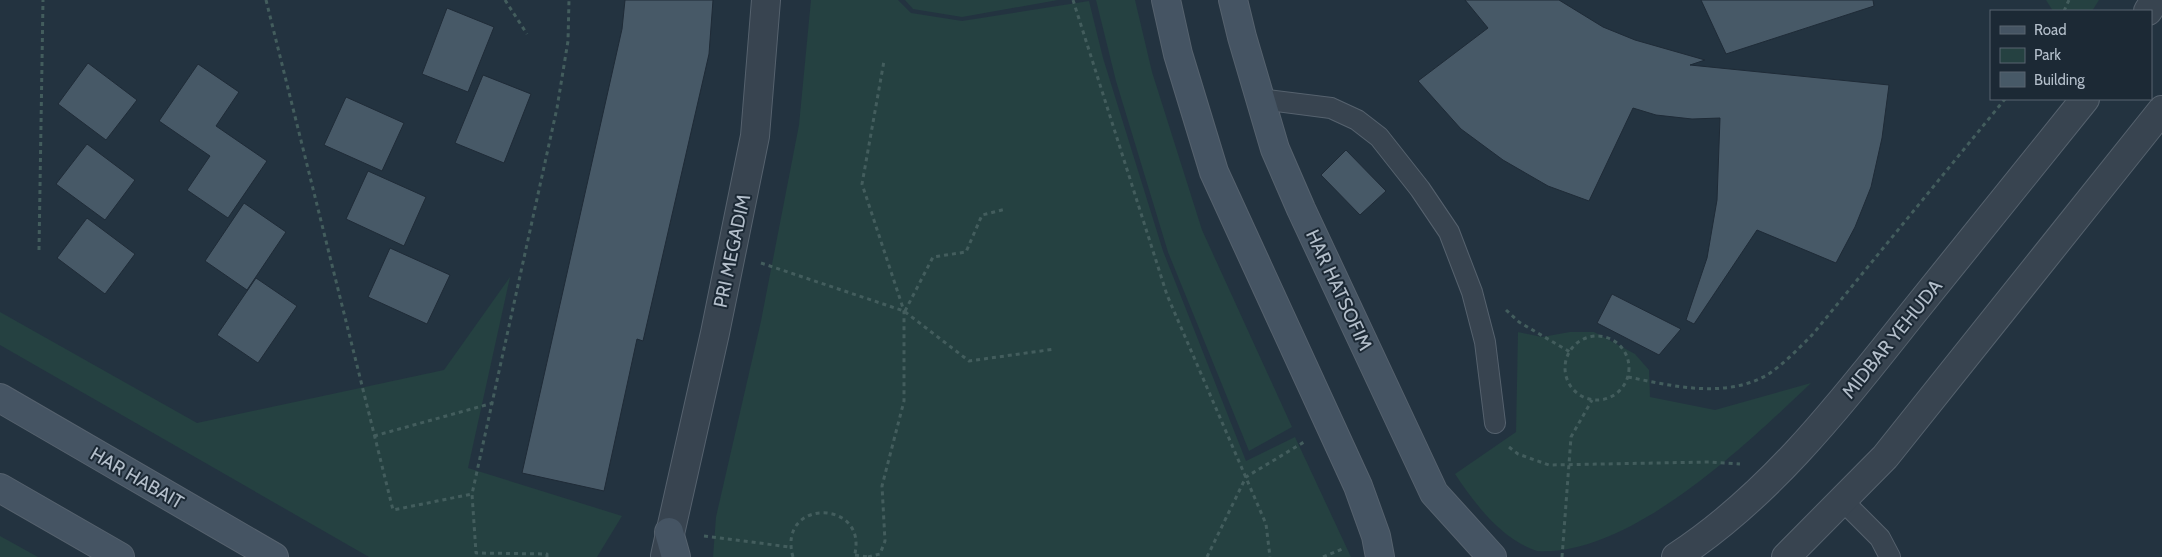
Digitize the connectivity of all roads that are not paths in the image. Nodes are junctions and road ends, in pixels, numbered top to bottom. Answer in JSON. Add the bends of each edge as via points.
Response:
{"nodes":[{"id":1,"x":766,"y":0,"type":"edge"},
{"id":2,"x":1166,"y":0,"type":"edge"},
{"id":3,"x":1233,"y":0,"type":"edge"},
{"id":4,"x":1260,"y":99,"type":"junction"},
{"id":5,"x":2084,"y":100,"type":"edge"},
{"id":6,"x":2162,"y":110,"type":"edge"},
{"id":7,"x":0,"y":398,"type":"edge"},
{"id":8,"x":1495,"y":423,"type":"road end"},
{"id":9,"x":0,"y":488,"type":"edge"},
{"id":10,"x":1843,"y":501,"type":"junction"},
{"id":11,"x":663,"y":552,"type":"edge"},
{"id":12,"x":120,"y":557,"type":"edge"},
{"id":13,"x":274,"y":557,"type":"edge"},
{"id":14,"x":1380,"y":557,"type":"edge"},
{"id":15,"x":1492,"y":557,"type":"edge"},
{"id":16,"x":1676,"y":557,"type":"edge"},
{"id":17,"x":1786,"y":557,"type":"edge"},
{"id":18,"x":1890,"y":557,"type":"edge"}],
"edges":[{"from":1,"to":11,"type":"street","name":"PRI MEGADIM","via":[[755,136]]},
{"from":2,"to":14,"type":"main road","via":[[1214,172],[1358,486]]},
{"from":3,"to":4,"type":"main road","name":"HAR HATSOFIM"},
{"from":4,"to":8,"type":"lane","via":[[1331,108],[1357,120],[1379,137],[1420,189],[1449,232],[1465,274],[1485,342]]},
{"from":4,"to":15,"type":"main road","name":"HAR HATSOFIM","via":[[1275,149],[1290,183],[1434,493]]},
{"from":5,"to":16,"type":"street","name":"MIDBAR YEHUDA","via":[[1834,412],[1723,522]]},
{"from":6,"to":10,"type":"street","via":[[1885,456]]},
{"from":7,"to":13,"type":"main road","name":"HAR HABAIT"},
{"from":9,"to":12,"type":"main road"},
{"from":10,"to":17,"type":"street"},
{"from":10,"to":18,"type":"lane","via":[[1880,538]]}]}
